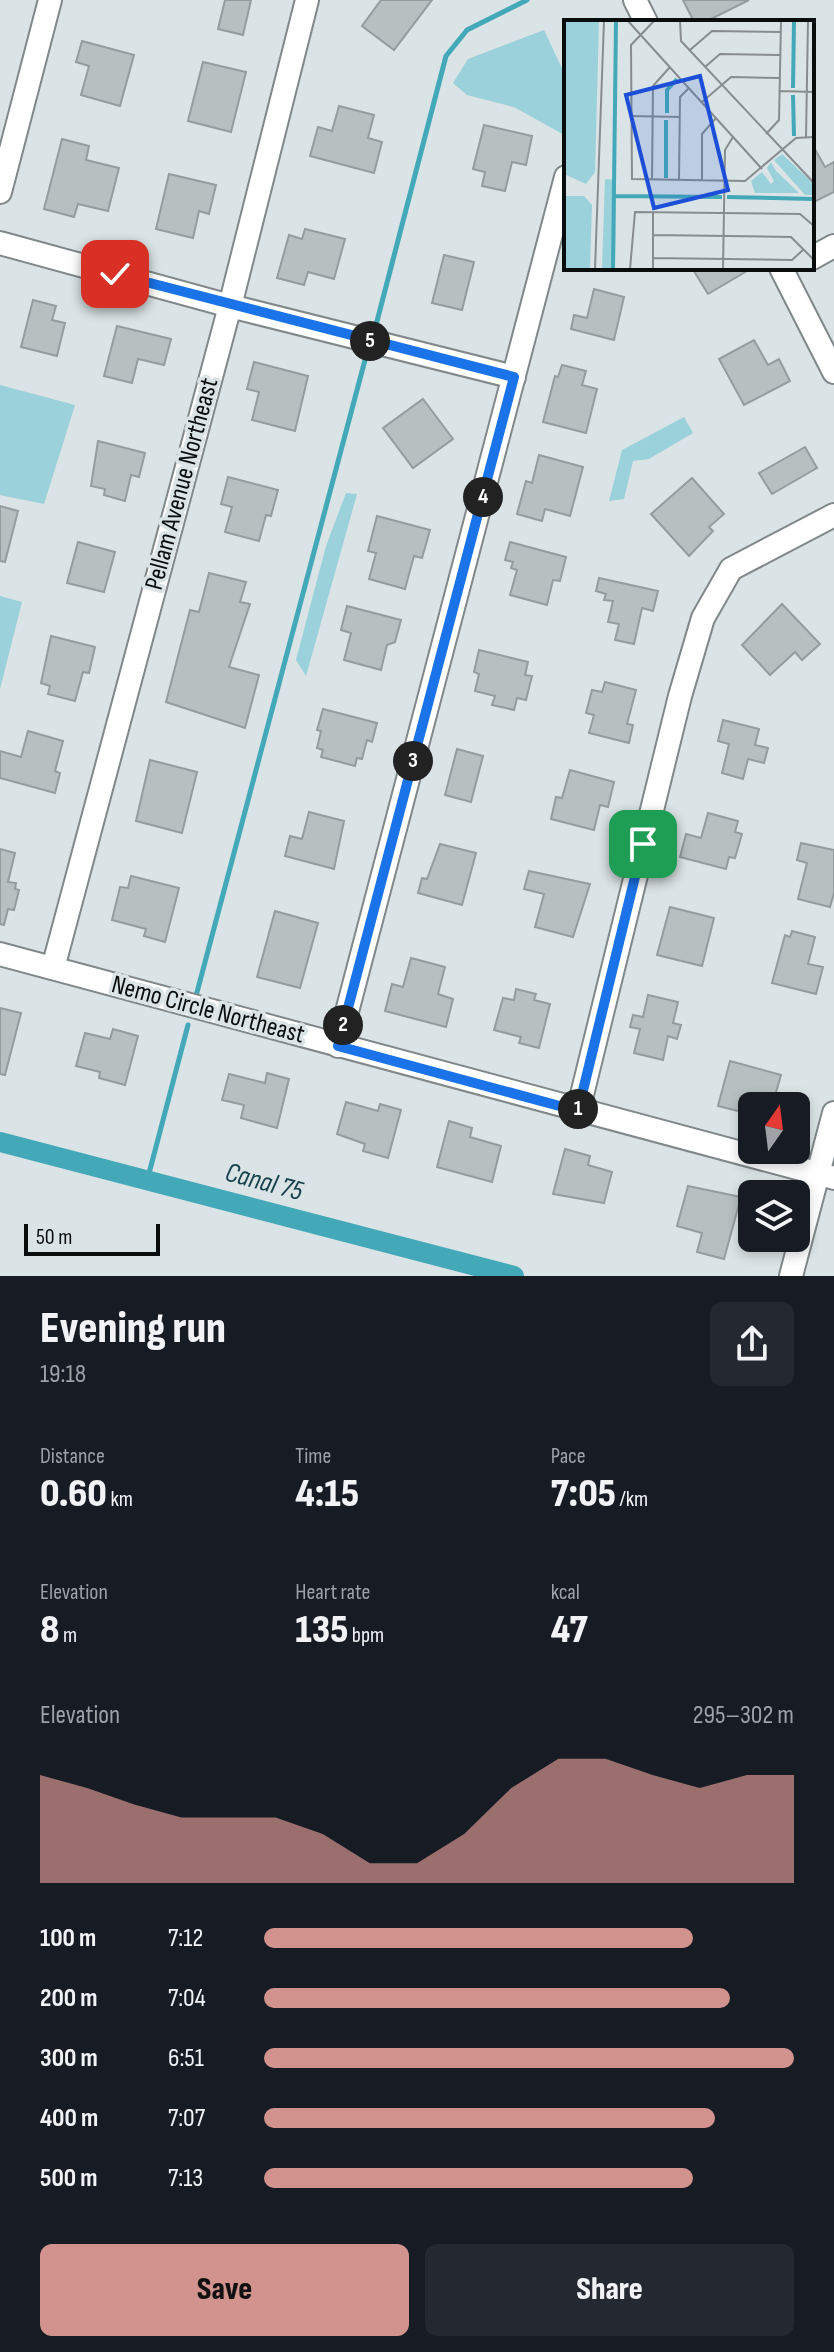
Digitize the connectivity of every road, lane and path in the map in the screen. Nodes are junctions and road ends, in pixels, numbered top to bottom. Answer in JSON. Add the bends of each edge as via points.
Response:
{"nodes":[{"id":1,"x":50,"y":0,"type":"edge"},
{"id":2,"x":307,"y":0,"type":"edge"},
{"id":3,"x":635,"y":0,"type":"edge"},
{"id":4,"x":645,"y":20,"type":"edge"},
{"id":5,"x":564,"y":185,"type":"edge"},
{"id":6,"x":0,"y":192,"type":"edge"},
{"id":7,"x":0,"y":243,"type":"edge"},
{"id":8,"x":834,"y":246,"type":"edge"},
{"id":9,"x":814,"y":257,"type":"edge"},
{"id":10,"x":785,"y":270,"type":"edge"},
{"id":11,"x":230,"y":306,"type":"junction"},
{"id":12,"x":834,"y":372,"type":"edge"},
{"id":13,"x":514,"y":377,"type":"junction"},
{"id":14,"x":834,"y":515,"type":"edge"},
{"id":15,"x":0,"y":954,"type":"edge"},
{"id":16,"x":53,"y":968,"type":"junction"},
{"id":17,"x":338,"y":1046,"type":"junction"},
{"id":18,"x":578,"y":1111,"type":"junction"},
{"id":19,"x":834,"y":1113,"type":"edge"},
{"id":20,"x":826,"y":1176,"type":"edge"},
{"id":21,"x":791,"y":1276,"type":"edge"}],
"edges":[{"from":1,"to":6,"type":"street"},
{"from":2,"to":11,"type":"street","name":"Pellam Avenue Northeast"},
{"from":3,"to":4,"type":"street"},
{"from":5,"to":13,"type":"street"},
{"from":7,"to":11,"type":"street"},
{"from":8,"to":9,"type":"street"},
{"from":10,"to":12,"type":"street"},
{"from":11,"to":13,"type":"street"},
{"from":11,"to":16,"type":"street","name":"Pellam Avenue Northeast"},
{"from":13,"to":17,"type":"street"},
{"from":14,"to":18,"type":"street","via":[[731,569],[703,618]]},
{"from":15,"to":16,"type":"street","name":"Nemo Circle Northeast"},
{"from":16,"to":17,"type":"street","name":"Nemo Circle Northeast"},
{"from":17,"to":18,"type":"street","name":"Nemo Circle Northeast"},
{"from":18,"to":20,"type":"street","name":"Nemo Circle Northeast"},
{"from":19,"to":20,"type":"street"},
{"from":20,"to":21,"type":"street"}]}
